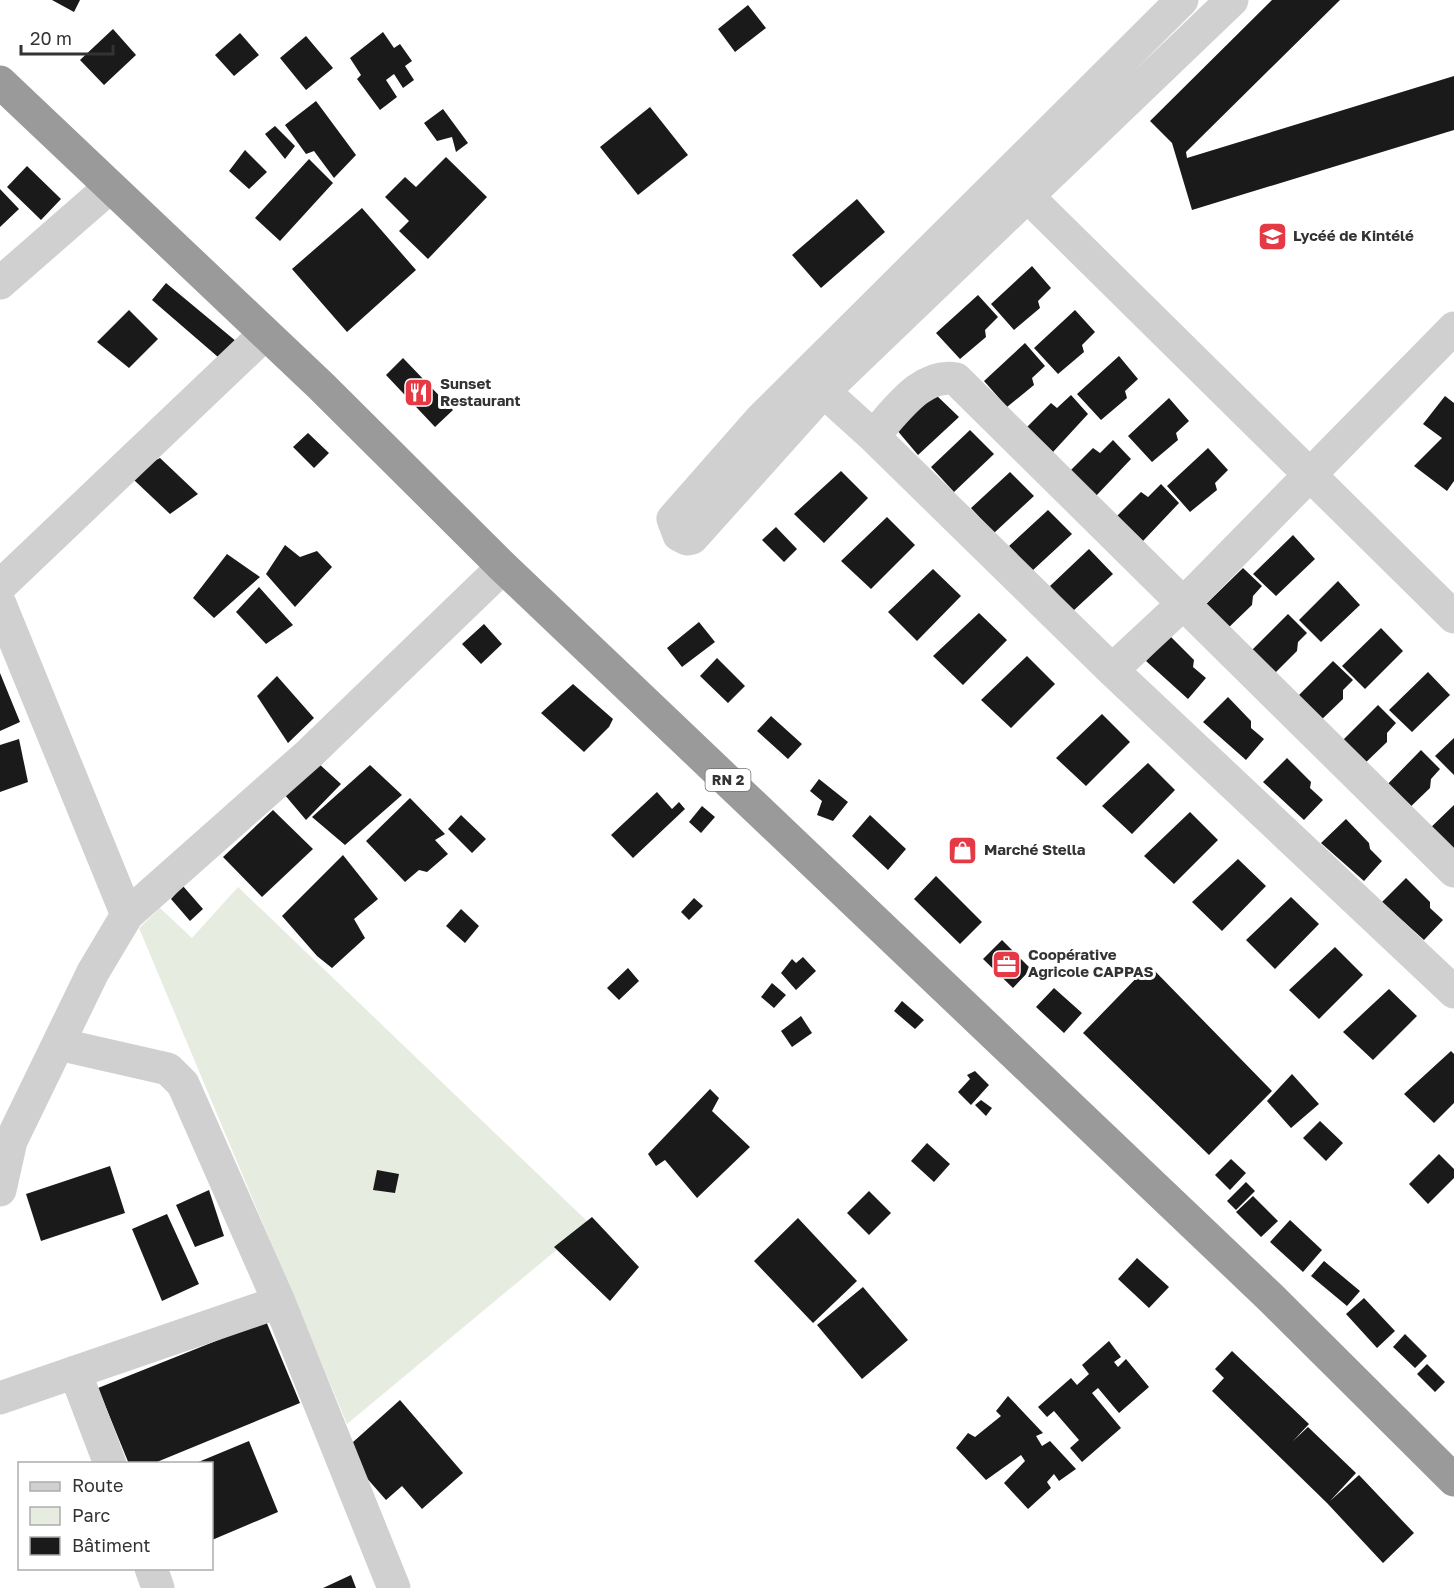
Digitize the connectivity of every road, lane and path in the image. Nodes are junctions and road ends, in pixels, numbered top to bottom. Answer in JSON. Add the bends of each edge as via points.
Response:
{"nodes":[{"id":1,"x":1182,"y":0,"type":"edge"},
{"id":2,"x":1232,"y":0,"type":"edge"},
{"id":3,"x":0,"y":82,"type":"edge"},
{"id":4,"x":1016,"y":185,"type":"junction"},
{"id":5,"x":110,"y":187,"type":"junction"},
{"id":6,"x":0,"y":283,"type":"edge"},
{"id":7,"x":1454,"y":328,"type":"edge"},
{"id":8,"x":265,"y":334,"type":"junction"},
{"id":9,"x":815,"y":383,"type":"junction"},
{"id":10,"x":873,"y":436,"type":"junction"},
{"id":11,"x":1307,"y":475,"type":"junction"},
{"id":12,"x":503,"y":567,"type":"junction"},
{"id":13,"x":0,"y":586,"type":"edge"},
{"id":14,"x":1448,"y":602,"type":"edge"},
{"id":15,"x":1185,"y":603,"type":"junction"},
{"id":16,"x":0,"y":604,"type":"edge"},
{"id":17,"x":1112,"y":670,"type":"junction"},
{"id":18,"x":1454,"y":872,"type":"edge"},
{"id":19,"x":127,"y":915,"type":"junction"},
{"id":20,"x":1454,"y":992,"type":"edge"},
{"id":21,"x":58,"y":1044,"type":"junction"},
{"id":22,"x":0,"y":1190,"type":"edge"},
{"id":23,"x":279,"y":1302,"type":"junction"},
{"id":24,"x":75,"y":1372,"type":"junction"},
{"id":25,"x":0,"y":1398,"type":"edge"},
{"id":26,"x":109,"y":1462,"type":"edge"},
{"id":27,"x":1454,"y":1479,"type":"edge"},
{"id":28,"x":151,"y":1570,"type":"edge"},
{"id":29,"x":158,"y":1588,"type":"edge"},
{"id":30,"x":394,"y":1588,"type":"edge"}],
"edges":[{"from":1,"to":4,"type":"street"},
{"from":2,"to":4,"type":"street"},
{"from":3,"to":5,"type":"highway","number":"RN 2"},
{"from":4,"to":9,"type":"street"},
{"from":4,"to":11,"type":"street"},
{"from":5,"to":6,"type":"street"},
{"from":5,"to":8,"type":"highway","number":"RN 2"},
{"from":7,"to":11,"type":"street"},
{"from":8,"to":12,"type":"highway","number":"RN 2"},
{"from":8,"to":13,"type":"street"},
{"from":9,"to":9,"type":"street","via":[[761,419],[673,519],[678,535],[692,538]]},
{"from":9,"to":10,"type":"street"},
{"from":10,"to":15,"type":"street","via":[[923,385],[944,376],[956,379]]},
{"from":10,"to":17,"type":"street"},
{"from":11,"to":14,"type":"street"},
{"from":11,"to":15,"type":"street"},
{"from":12,"to":19,"type":"street","via":[[310,753]]},
{"from":12,"to":27,"type":"highway","number":"RN 2","via":[[1270,1297]]},
{"from":15,"to":17,"type":"street"},
{"from":15,"to":18,"type":"street"},
{"from":16,"to":19,"type":"street"},
{"from":17,"to":20,"type":"street"},
{"from":19,"to":21,"type":"street","via":[[93,972]]},
{"from":21,"to":22,"type":"street","via":[[11,1141]]},
{"from":21,"to":23,"type":"street","via":[[168,1069],[183,1083]]},
{"from":23,"to":24,"type":"street"},
{"from":23,"to":30,"type":"street"},
{"from":24,"to":25,"type":"street"},
{"from":24,"to":26,"type":"street"},
{"from":28,"to":29,"type":"street"}]}
